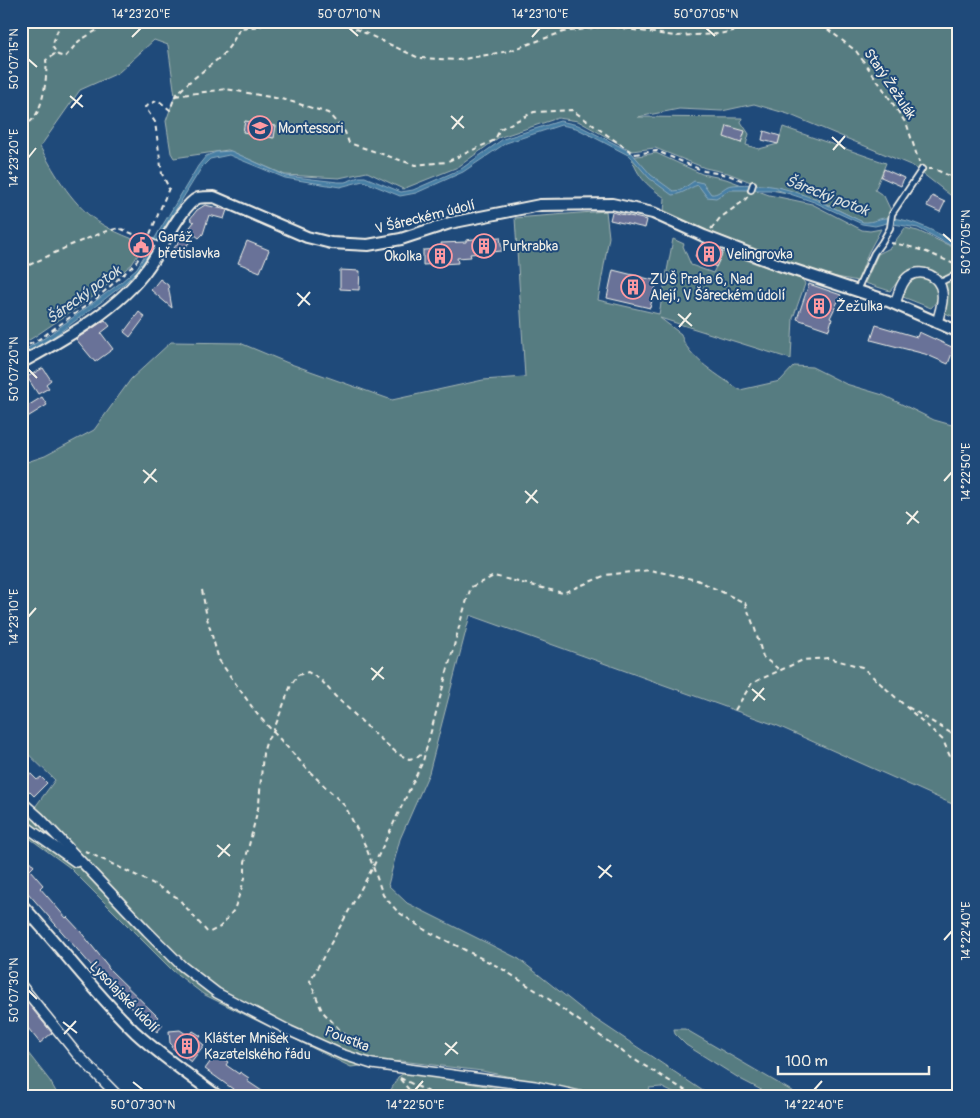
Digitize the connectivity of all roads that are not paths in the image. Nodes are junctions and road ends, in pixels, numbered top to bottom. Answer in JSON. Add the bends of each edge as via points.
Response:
{"nodes":[{"id":1,"x":922,"y":169,"type":"road end"},
{"id":2,"x":753,"y":184,"type":"road end"},
{"id":3,"x":751,"y":190,"type":"road end"},
{"id":4,"x":150,"y":241,"type":"road end"},
{"id":5,"x":160,"y":246,"type":"junction"},
{"id":6,"x":959,"y":273,"type":"edge"},
{"id":7,"x":939,"y":283,"type":"junction"},
{"id":8,"x":857,"y":290,"type":"junction"},
{"id":9,"x":895,"y":304,"type":"junction"},
{"id":10,"x":937,"y":323,"type":"junction"},
{"id":11,"x":959,"y":332,"type":"edge"},
{"id":12,"x":21,"y":363,"type":"edge"},
{"id":13,"x":21,"y":801,"type":"edge"},
{"id":14,"x":21,"y":823,"type":"edge"},
{"id":15,"x":95,"y":876,"type":"junction"},
{"id":16,"x":21,"y":904,"type":"edge"},
{"id":17,"x":21,"y":985,"type":"edge"},
{"id":18,"x":119,"y":1097,"type":"edge"},
{"id":19,"x":219,"y":1097,"type":"edge"},
{"id":20,"x":584,"y":1097,"type":"edge"}],
"edges":[{"from":1,"to":8,"type":"lane","via":[[892,214],[890,228]]},
{"from":2,"to":3,"type":"lane"},
{"from":4,"to":5,"type":"lane"},
{"from":5,"to":8,"type":"street","name":"V Šáreckém údolí","via":[[182,213],[197,199],[205,197],[214,197],[308,237],[331,243],[368,245],[401,239],[450,223],[531,207],[612,204],[653,213],[779,265]]},
{"from":5,"to":12,"type":"street","name":"V Šáreckém údolí","via":[[136,284],[114,304]]},
{"from":6,"to":7,"type":"lane"},
{"from":7,"to":9,"type":"street","via":[[932,275],[920,272],[908,276]]},
{"from":7,"to":10,"type":"street","via":[[942,291]]},
{"from":8,"to":9,"type":"street","name":"V Šáreckém údolí"},
{"from":9,"to":10,"type":"street","name":"V Šáreckém údolí"},
{"from":10,"to":11,"type":"street","name":"V Šáreckém údolí"},
{"from":13,"to":15,"type":"street","name":"Poustka"},
{"from":14,"to":15,"type":"street","name":"Poustka"},
{"from":15,"to":20,"type":"street","name":"Poustka","via":[[182,966],[217,993],[290,1031],[372,1064],[535,1086]]},
{"from":16,"to":19,"type":"street","name":"Lysolajské údolí","via":[[135,1032]]},
{"from":17,"to":18,"type":"street","via":[[76,1053]]}]}
